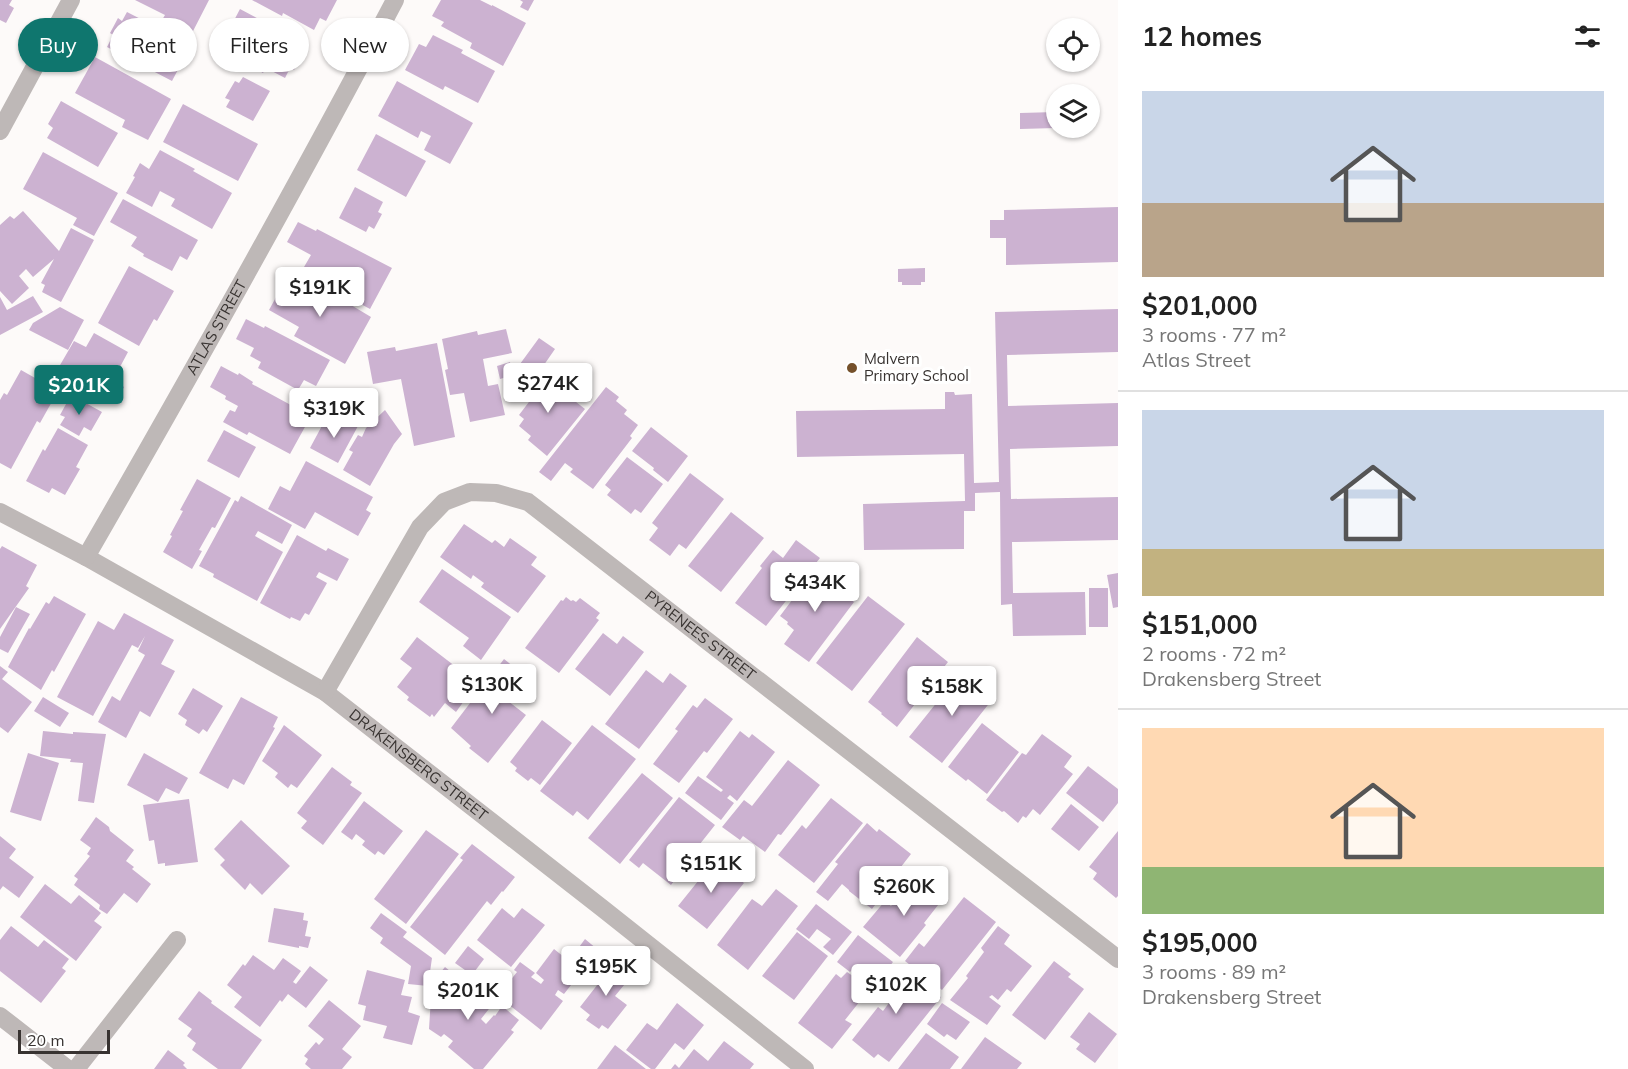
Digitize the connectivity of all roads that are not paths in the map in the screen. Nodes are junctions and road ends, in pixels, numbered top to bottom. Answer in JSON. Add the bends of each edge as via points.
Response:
{"nodes":[{"id":1,"x":70,"y":0,"type":"edge"},
{"id":2,"x":395,"y":0,"type":"edge"},
{"id":3,"x":0,"y":132,"type":"edge"},
{"id":4,"x":0,"y":512,"type":"edge"},
{"id":5,"x":86,"y":557,"type":"junction"},
{"id":6,"x":325,"y":692,"type":"junction"},
{"id":7,"x":177,"y":940,"type":"dead end"},
{"id":8,"x":1118,"y":959,"type":"edge"},
{"id":9,"x":0,"y":1016,"type":"edge"},
{"id":10,"x":68,"y":1069,"type":"edge"},
{"id":11,"x":76,"y":1069,"type":"edge"},
{"id":12,"x":805,"y":1069,"type":"edge"}],
"edges":[{"from":1,"to":3,"type":"street"},
{"from":2,"to":5,"type":"street","name":"ATLAS STREET","via":[[210,340]]},
{"from":4,"to":5,"type":"street","name":"DRAKENSBERG STREET"},
{"from":5,"to":6,"type":"street","name":"DRAKENSBERG STREET"},
{"from":6,"to":8,"type":"street","name":"PYRENEES STREET","via":[[420,527],[444,502],[470,492],[496,493],[528,502]]},
{"from":6,"to":12,"type":"street","name":"DRAKENSBERG STREET"},
{"from":7,"to":11,"type":"street"},
{"from":9,"to":10,"type":"street"}]}
